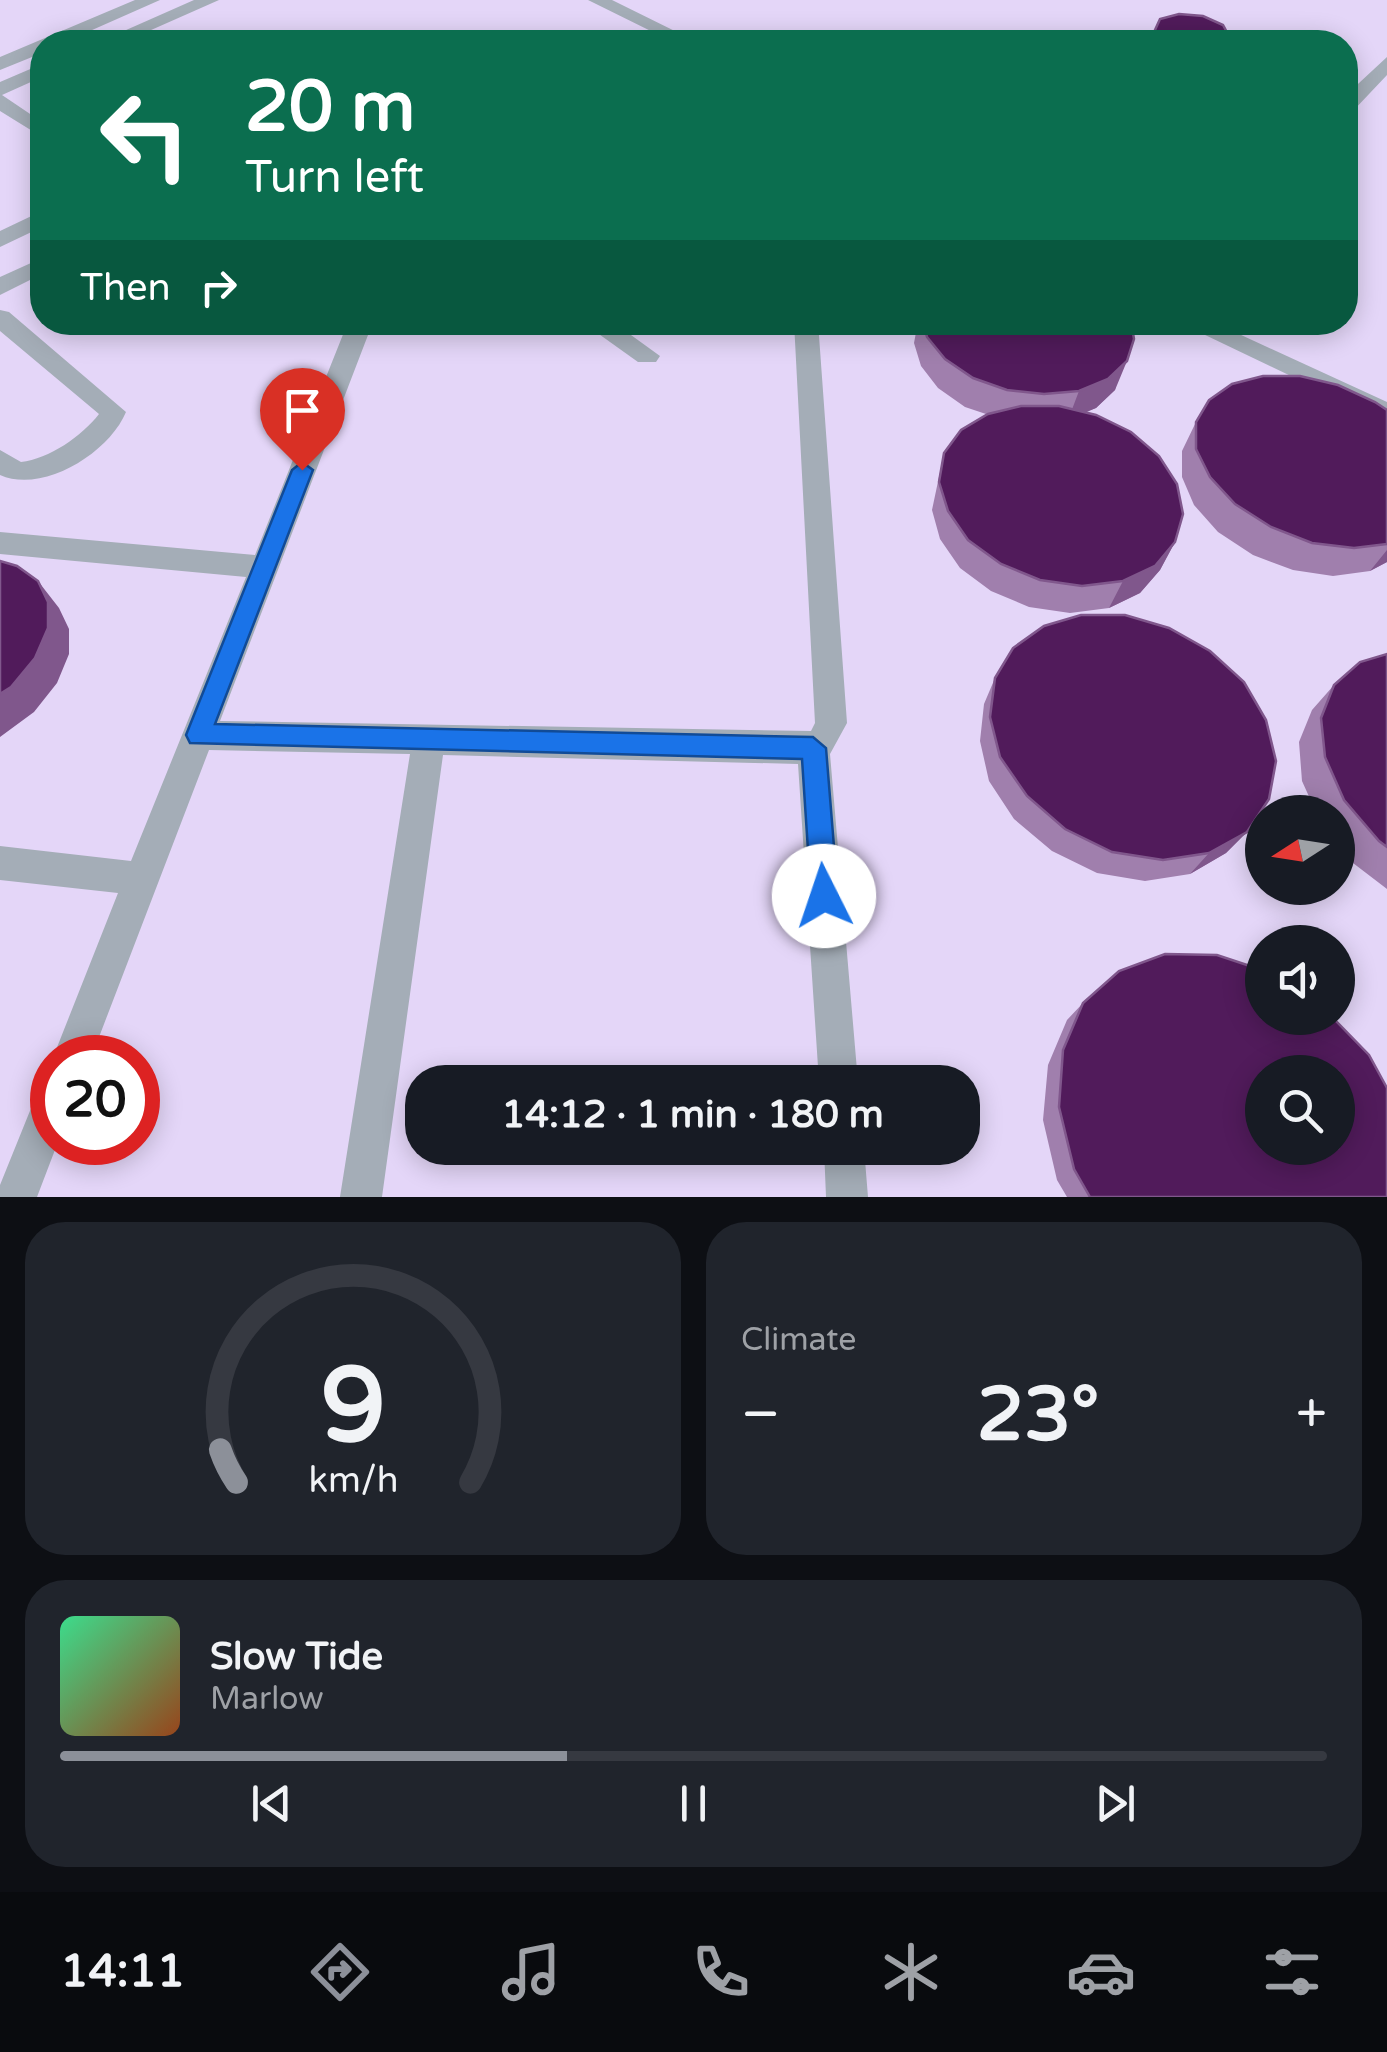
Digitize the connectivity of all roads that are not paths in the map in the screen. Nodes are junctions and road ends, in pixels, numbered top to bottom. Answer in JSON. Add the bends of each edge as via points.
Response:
{"nodes":[{"id":1,"x":151,"y":0,"type":"edge"},
{"id":2,"x":210,"y":0,"type":"edge"},
{"id":3,"x":595,"y":0,"type":"edge"},
{"id":4,"x":103,"y":20,"type":"junction"},
{"id":5,"x":79,"y":30,"type":"edge"},
{"id":6,"x":114,"y":30,"type":"edge"},
{"id":7,"x":146,"y":30,"type":"edge"},
{"id":8,"x":661,"y":30,"type":"edge"},
{"id":9,"x":30,"y":51,"type":"edge"},
{"id":10,"x":1387,"y":63,"type":"edge"},
{"id":11,"x":0,"y":64,"type":"edge"},
{"id":12,"x":30,"y":76,"type":"edge"},
{"id":13,"x":0,"y":90,"type":"edge"},
{"id":14,"x":1358,"y":94,"type":"edge"},
{"id":15,"x":0,"y":101,"type":"edge"},
{"id":16,"x":30,"y":123,"type":"edge"},
{"id":17,"x":30,"y":224,"type":"edge"},
{"id":18,"x":0,"y":240,"type":"edge"},
{"id":19,"x":30,"y":271,"type":"edge"},
{"id":20,"x":0,"y":287,"type":"edge"},
{"id":21,"x":0,"y":318,"type":"edge"},
{"id":22,"x":361,"y":335,"type":"edge"},
{"id":23,"x":614,"y":335,"type":"edge"},
{"id":24,"x":807,"y":335,"type":"edge"},
{"id":25,"x":1218,"y":335,"type":"edge"},
{"id":26,"x":647,"y":356,"type":"dead end"},
{"id":27,"x":1387,"y":412,"type":"edge"},
{"id":28,"x":0,"y":460,"type":"edge"},
{"id":29,"x":0,"y":542,"type":"edge"},
{"id":30,"x":264,"y":567,"type":"junction"},
{"id":31,"x":198,"y":735,"type":"junction"},
{"id":32,"x":429,"y":739,"type":"junction"},
{"id":33,"x":813,"y":748,"type":"junction"},
{"id":34,"x":0,"y":863,"type":"edge"},
{"id":35,"x":142,"y":880,"type":"junction"},
{"id":36,"x":80,"y":1035,"type":"edge"},
{"id":37,"x":837,"y":1065,"type":"edge"},
{"id":38,"x":30,"y":1161,"type":"edge"},
{"id":39,"x":845,"y":1165,"type":"edge"},
{"id":40,"x":16,"y":1197,"type":"edge"},
{"id":41,"x":361,"y":1197,"type":"edge"},
{"id":42,"x":847,"y":1197,"type":"edge"}],
"edges":[{"from":1,"to":4,"type":"street"},
{"from":2,"to":7,"type":"street"},
{"from":3,"to":8,"type":"street"},
{"from":4,"to":5,"type":"street"},
{"from":4,"to":6,"type":"street"},
{"from":9,"to":11,"type":"street"},
{"from":10,"to":14,"type":"street"},
{"from":12,"to":13,"type":"street"},
{"from":15,"to":16,"type":"street"},
{"from":17,"to":18,"type":"street"},
{"from":19,"to":20,"type":"street"},
{"from":21,"to":28,"type":"street","via":[[113,412],[108,426],[46,466],[16,472]]},
{"from":22,"to":30,"type":"street"},
{"from":23,"to":26,"type":"street"},
{"from":24,"to":33,"type":"street","via":[[831,723]]},
{"from":25,"to":27,"type":"street"},
{"from":29,"to":30,"type":"street"},
{"from":30,"to":31,"type":"street"},
{"from":31,"to":32,"type":"street"},
{"from":31,"to":35,"type":"street"},
{"from":32,"to":33,"type":"street"},
{"from":32,"to":41,"type":"street"},
{"from":33,"to":37,"type":"street"},
{"from":34,"to":35,"type":"street"},
{"from":35,"to":36,"type":"street"},
{"from":38,"to":40,"type":"street"},
{"from":39,"to":42,"type":"street"}]}
